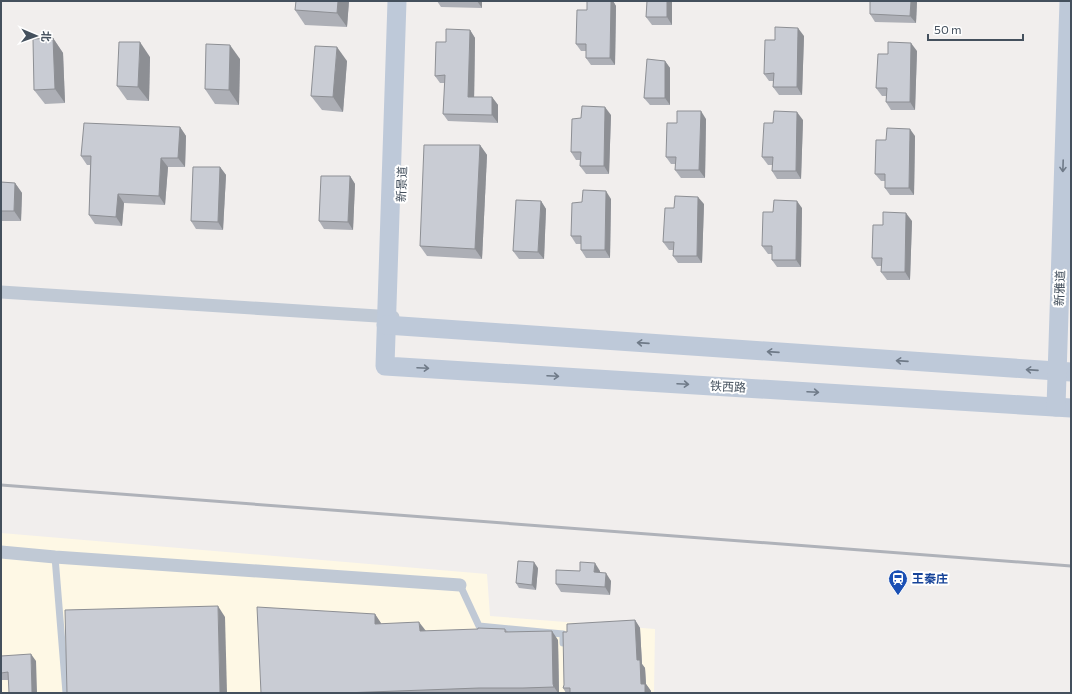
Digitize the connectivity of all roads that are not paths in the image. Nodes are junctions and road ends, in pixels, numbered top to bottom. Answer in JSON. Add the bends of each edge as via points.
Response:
{"nodes":[{"id":1,"x":398,"y":1,"type":"edge"},
{"id":2,"x":409,"y":1,"type":"edge"},
{"id":3,"x":1069,"y":1,"type":"edge"},
{"id":4,"x":1071,"y":240,"type":"edge"},
{"id":5,"x":1,"y":292,"type":"edge"},
{"id":6,"x":392,"y":321,"type":"junction"},
{"id":7,"x":390,"y":366,"type":"joint"},
{"id":8,"x":1065,"y":372,"type":"edge"},
{"id":9,"x":1064,"y":407,"type":"edge"},
{"id":10,"x":1,"y":552,"type":"edge"},
{"id":11,"x":55,"y":557,"type":"junction"},
{"id":12,"x":460,"y":585,"type":"joint"},
{"id":13,"x":564,"y":648,"type":"edge"},
{"id":14,"x":66,"y":693,"type":"edge"}],
"edges":[{"from":1,"to":6,"type":"main road","name":"新景道"},
{"from":2,"to":6,"type":"main road","name":"新景道"},
{"from":3,"to":8,"type":"main road","name":"新雅道","one_way":true},
{"from":4,"to":8,"type":"main road","name":"新雅道"},
{"from":5,"to":6,"type":"street"},
{"from":6,"to":7,"type":"main road","name":"新景道"},
{"from":8,"to":6,"type":"main road","one_way":true},
{"from":7,"to":9,"type":"main road","name":"铁西路","one_way":true},
{"from":8,"to":9,"type":"main road","name":"新雅道"},
{"from":10,"to":11,"type":"street"},
{"from":11,"to":12,"type":"street"},
{"from":11,"to":14,"type":"lane"},
{"from":12,"to":13,"type":"lane","via":[[479,626],[563,634]]}]}
